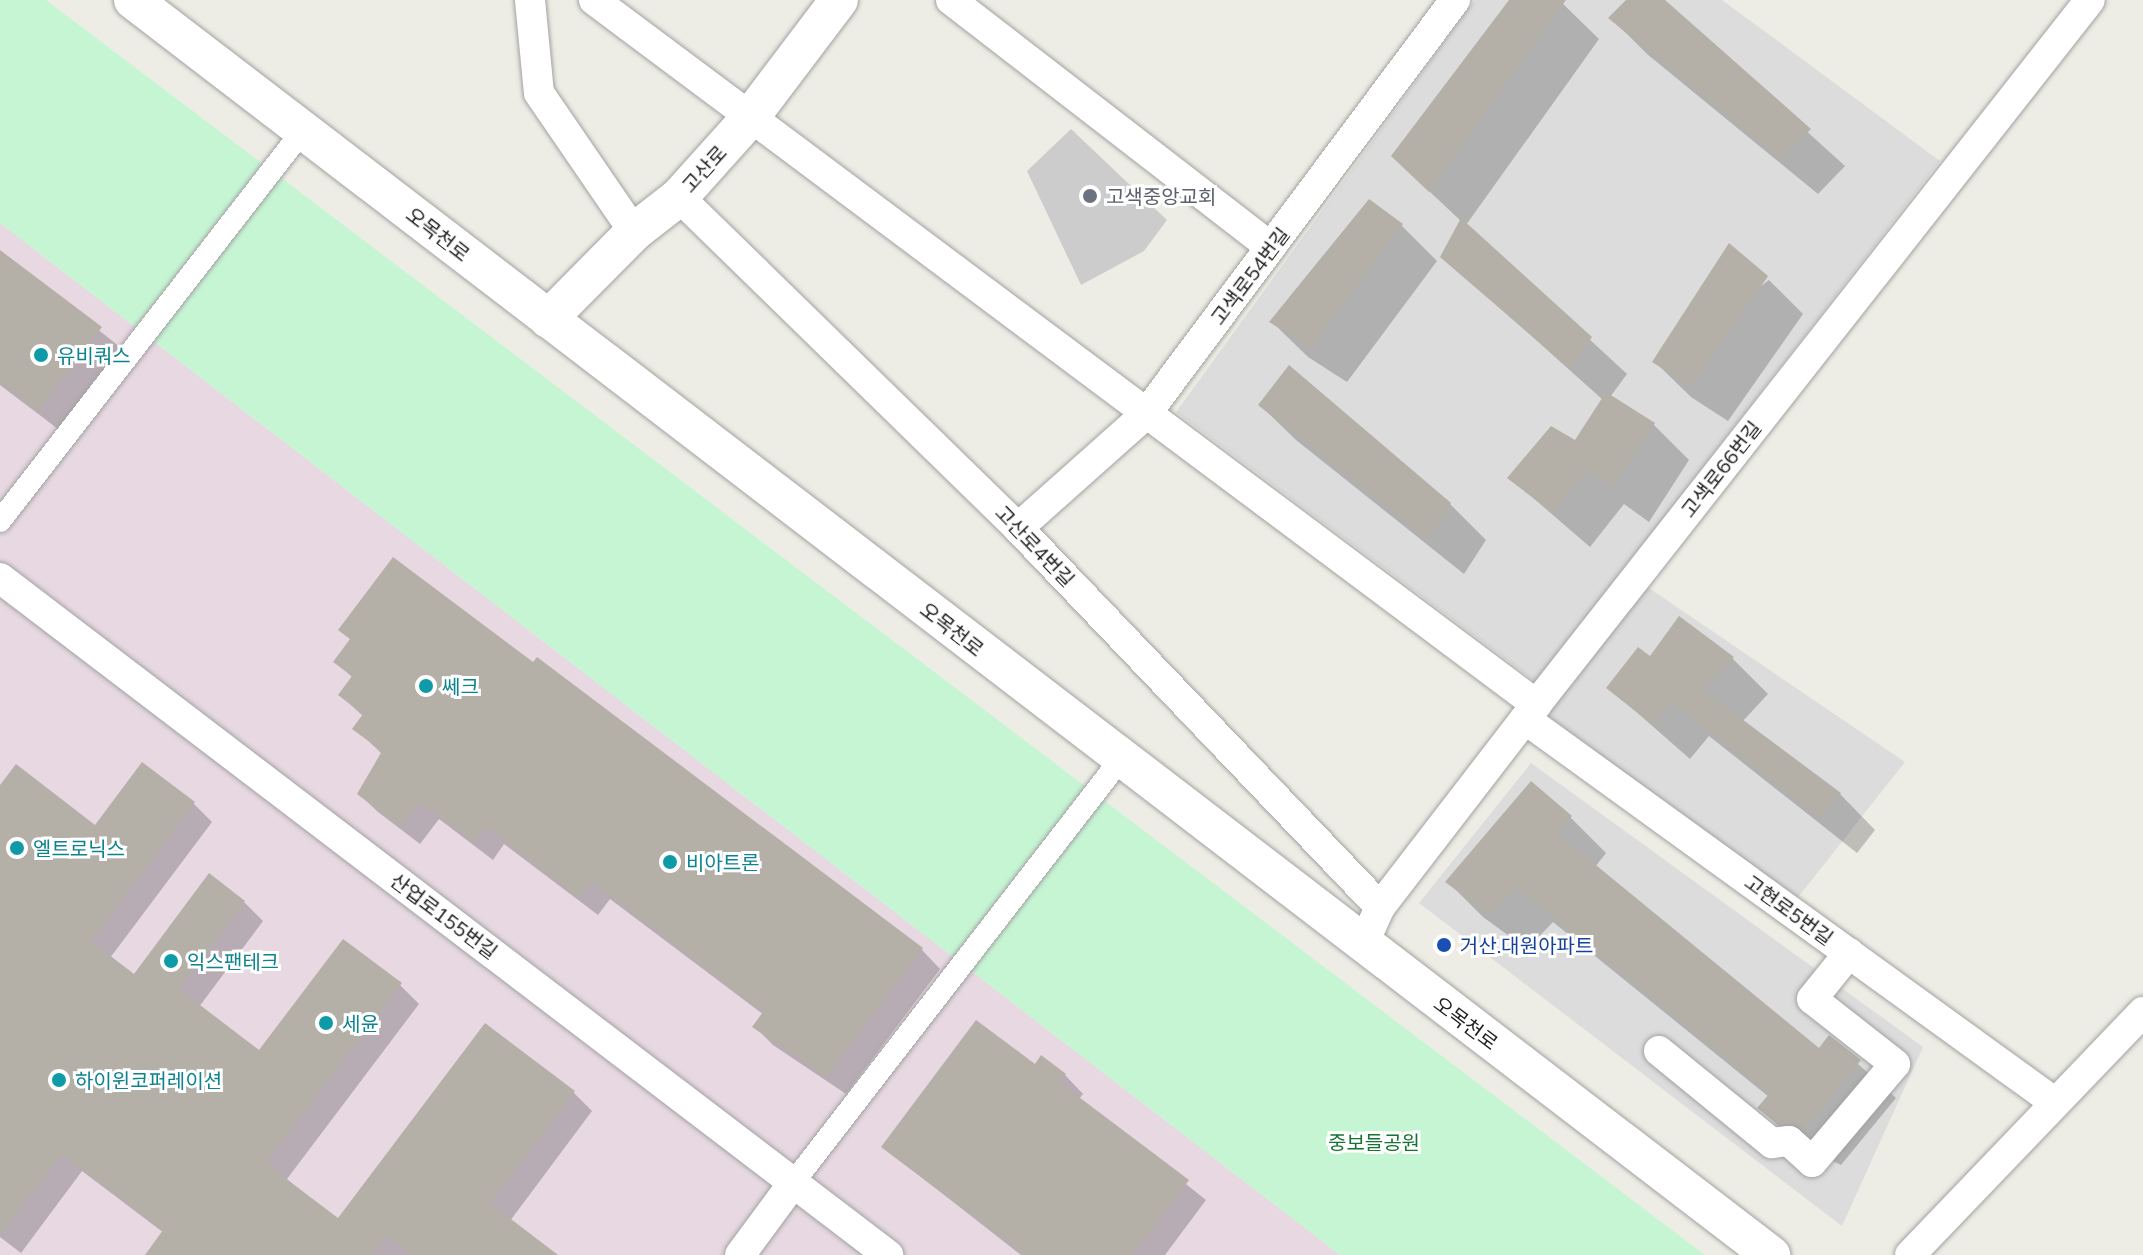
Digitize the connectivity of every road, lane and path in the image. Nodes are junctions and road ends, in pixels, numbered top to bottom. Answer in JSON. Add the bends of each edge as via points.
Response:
{"nodes":[{"id":1,"x":133,"y":0,"type":"edge"},
{"id":2,"x":530,"y":0,"type":"edge"},
{"id":3,"x":594,"y":0,"type":"edge"},
{"id":4,"x":839,"y":0,"type":"edge"},
{"id":5,"x":951,"y":0,"type":"edge"},
{"id":6,"x":1455,"y":0,"type":"edge"},
{"id":7,"x":2090,"y":0,"type":"edge"},
{"id":8,"x":749,"y":119,"type":"junction"},
{"id":9,"x":303,"y":130,"type":"junction"},
{"id":10,"x":679,"y":197,"type":"junction"},
{"id":11,"x":634,"y":232,"type":"junction"},
{"id":12,"x":1271,"y":247,"type":"junction"},
{"id":13,"x":548,"y":319,"type":"junction"},
{"id":14,"x":1146,"y":414,"type":"junction"},
{"id":15,"x":0,"y":521,"type":"edge"},
{"id":16,"x":1018,"y":528,"type":"junction"},
{"id":17,"x":0,"y":578,"type":"edge"},
{"id":18,"x":1531,"y":712,"type":"junction"},
{"id":19,"x":1121,"y":759,"type":"junction"},
{"id":20,"x":1380,"y":907,"type":"junction"},
{"id":21,"x":1363,"y":945,"type":"junction"},
{"id":22,"x":1849,"y":953,"type":"junction"},
{"id":23,"x":2143,"y":1012,"type":"edge"},
{"id":24,"x":1659,"y":1051,"type":"dead end"},
{"id":25,"x":2054,"y":1102,"type":"junction"},
{"id":26,"x":793,"y":1183,"type":"junction"},
{"id":27,"x":740,"y":1255,"type":"edge"},
{"id":28,"x":888,"y":1255,"type":"edge"},
{"id":29,"x":1771,"y":1255,"type":"edge"},
{"id":30,"x":1910,"y":1255,"type":"edge"}],
"edges":[{"from":1,"to":9,"type":"street","name":"오목천로"},
{"from":2,"to":11,"type":"street","via":[[539,93]]},
{"from":3,"to":8,"type":"street","name":"고현로5번길"},
{"from":4,"to":8,"type":"street","name":"고산로"},
{"from":5,"to":12,"type":"street"},
{"from":6,"to":12,"type":"street","name":"고색로54번길"},
{"from":7,"to":18,"type":"street","name":"고색로66번길"},
{"from":8,"to":10,"type":"street","name":"고산로"},
{"from":8,"to":14,"type":"street","name":"고현로5번길"},
{"from":9,"to":13,"type":"street","name":"오목천로"},
{"from":9,"to":15,"type":"street"},
{"from":10,"to":11,"type":"street","name":"고산로"},
{"from":10,"to":16,"type":"street","name":"고산로4번길"},
{"from":11,"to":13,"type":"street","name":"고산로"},
{"from":12,"to":14,"type":"street","name":"고색로54번길"},
{"from":13,"to":19,"type":"street","name":"오목천로"},
{"from":14,"to":16,"type":"street","name":"고색로54번길"},
{"from":14,"to":18,"type":"street","name":"고현로5번길"},
{"from":16,"to":20,"type":"street","name":"고산로4번길"},
{"from":17,"to":26,"type":"street","name":"산업로155번길"},
{"from":18,"to":20,"type":"street","name":"고색로66번길"},
{"from":18,"to":22,"type":"street","name":"고현로5번길"},
{"from":19,"to":21,"type":"street","name":"오목천로"},
{"from":19,"to":26,"type":"street"},
{"from":20,"to":21,"type":"street","name":"고색로66번길"},
{"from":21,"to":29,"type":"street","name":"오목천로"},
{"from":22,"to":24,"type":"street","via":[[1812,999],[1895,1064],[1825,1163],[1812,1162],[1789,1141],[1772,1143]]},
{"from":22,"to":25,"type":"street","name":"고현로5번길"},
{"from":23,"to":25,"type":"street"},
{"from":25,"to":30,"type":"street"},
{"from":26,"to":27,"type":"street"},
{"from":26,"to":28,"type":"street","name":"산업로155번길"}]}
